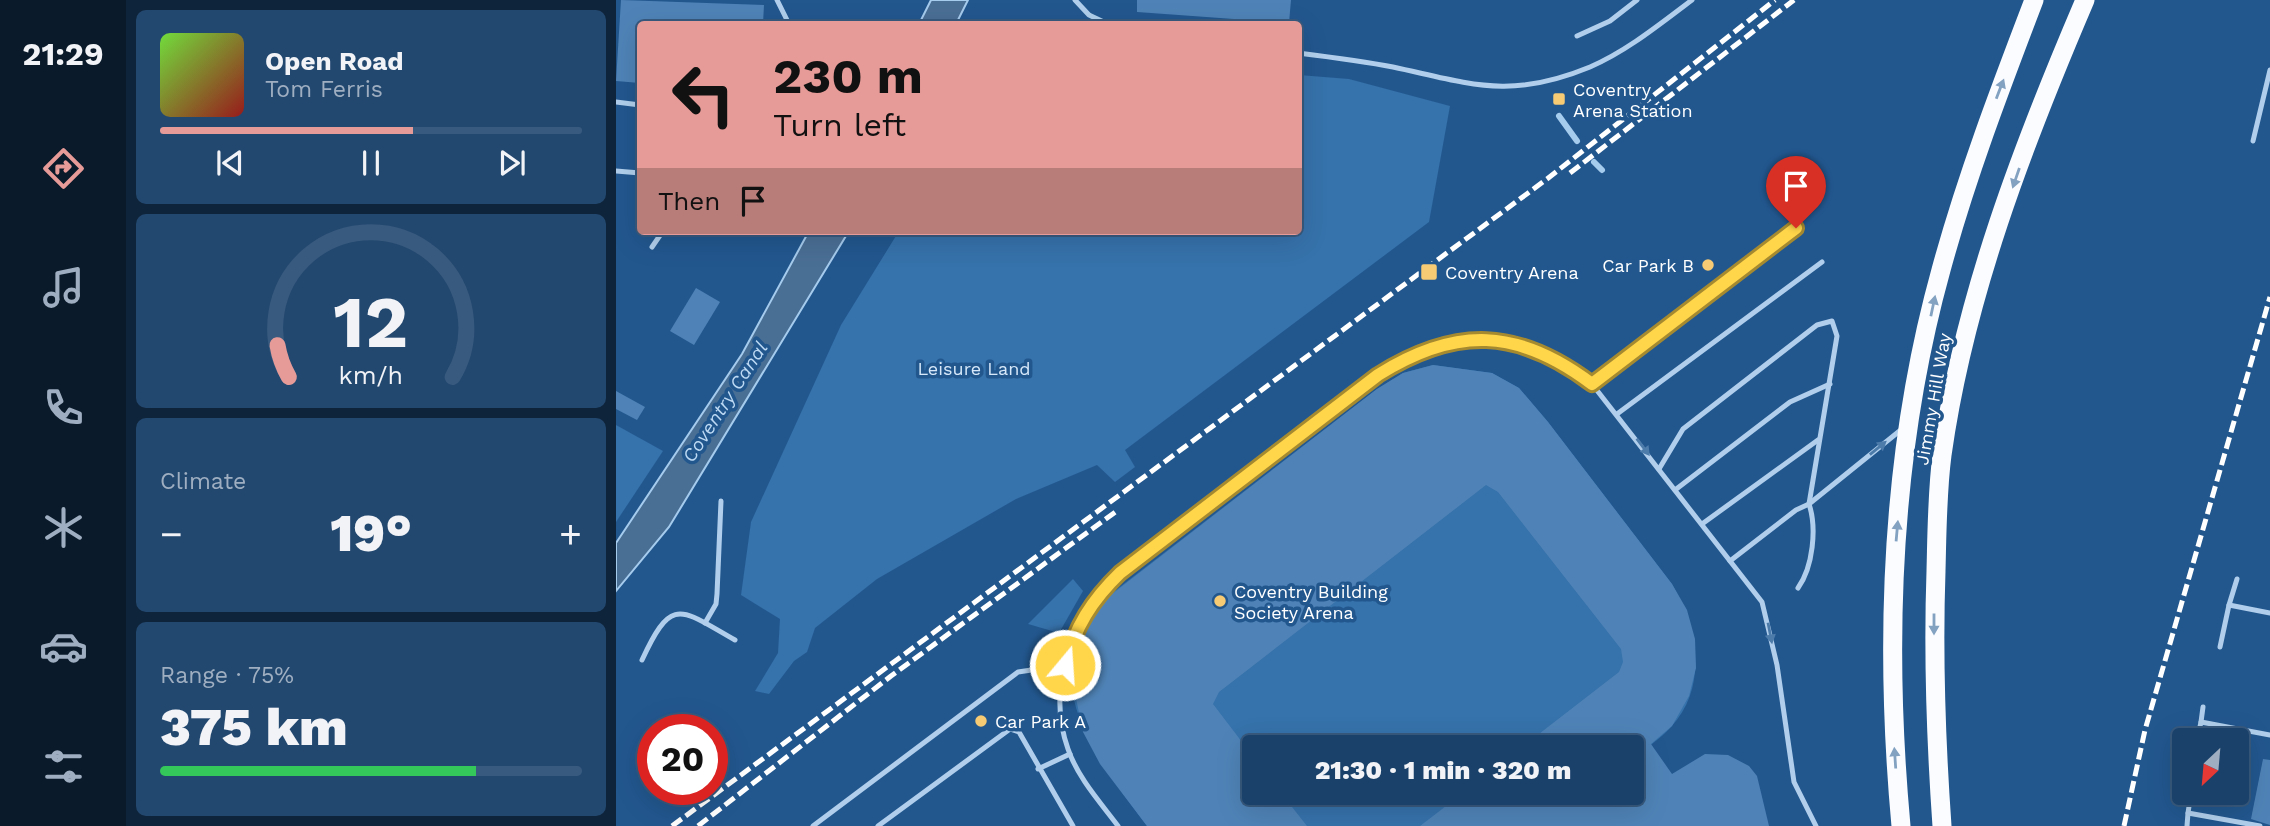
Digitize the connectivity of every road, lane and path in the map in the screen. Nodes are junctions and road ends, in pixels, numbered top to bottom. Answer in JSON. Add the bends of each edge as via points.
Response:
{"nodes":[{"id":1,"x":777,"y":0,"type":"edge"},
{"id":2,"x":1075,"y":0,"type":"edge"},
{"id":3,"x":1637,"y":0,"type":"edge"},
{"id":4,"x":1692,"y":0,"type":"edge"},
{"id":5,"x":2034,"y":0,"type":"edge"},
{"id":6,"x":2085,"y":0,"type":"edge"},
{"id":7,"x":1631,"y":1,"type":"edge"},
{"id":8,"x":788,"y":21,"type":"edge"},
{"id":9,"x":1102,"y":21,"type":"edge"},
{"id":10,"x":1577,"y":36,"type":"dead end"},
{"id":11,"x":1302,"y":53,"type":"edge"},
{"id":12,"x":2270,"y":70,"type":"edge"},
{"id":13,"x":616,"y":102,"type":"edge"},
{"id":14,"x":637,"y":105,"type":"edge"},
{"id":15,"x":2253,"y":141,"type":"dead end"},
{"id":16,"x":616,"y":171,"type":"edge"},
{"id":17,"x":637,"y":173,"type":"edge"},
{"id":18,"x":1796,"y":228,"type":"dead end"},
{"id":19,"x":660,"y":235,"type":"edge"},
{"id":20,"x":653,"y":247,"type":"dead end"},
{"id":21,"x":1822,"y":262,"type":"dead end"},
{"id":22,"x":1592,"y":384,"type":"junction"},
{"id":23,"x":1830,"y":384,"type":"junction"},
{"id":24,"x":1617,"y":414,"type":"junction"},
{"id":25,"x":1910,"y":423,"type":"junction"},
{"id":26,"x":1819,"y":440,"type":"junction"},
{"id":27,"x":1659,"y":468,"type":"junction"},
{"id":28,"x":1675,"y":490,"type":"junction"},
{"id":29,"x":721,"y":501,"type":"dead end"},
{"id":30,"x":1809,"y":505,"type":"junction"},
{"id":31,"x":1702,"y":524,"type":"junction"},
{"id":32,"x":1730,"y":561,"type":"junction"},
{"id":33,"x":2237,"y":579,"type":"dead end"},
{"id":34,"x":1798,"y":588,"type":"dead end"},
{"id":35,"x":2229,"y":605,"type":"junction"},
{"id":36,"x":2270,"y":613,"type":"edge"},
{"id":37,"x":705,"y":623,"type":"junction"},
{"id":38,"x":735,"y":640,"type":"dead end"},
{"id":39,"x":2220,"y":647,"type":"dead end"},
{"id":40,"x":642,"y":660,"type":"dead end"},
{"id":41,"x":1065,"y":665,"type":"junction"},
{"id":42,"x":2203,"y":707,"type":"dead end"},
{"id":43,"x":2201,"y":722,"type":"junction"},
{"id":44,"x":2200,"y":728,"type":"edge"},
{"id":45,"x":2270,"y":735,"type":"edge"},
{"id":46,"x":1070,"y":754,"type":"junction"},
{"id":47,"x":1038,"y":769,"type":"junction"},
{"id":48,"x":2189,"y":805,"type":"edge"},
{"id":49,"x":2188,"y":813,"type":"junction"},
{"id":50,"x":813,"y":826,"type":"edge"},
{"id":51,"x":878,"y":826,"type":"edge"},
{"id":52,"x":1073,"y":826,"type":"edge"},
{"id":53,"x":1118,"y":826,"type":"edge"},
{"id":54,"x":1816,"y":826,"type":"edge"},
{"id":55,"x":1901,"y":826,"type":"edge"},
{"id":56,"x":1942,"y":826,"type":"edge"},
{"id":57,"x":2187,"y":826,"type":"edge"},
{"id":58,"x":2260,"y":826,"type":"edge"}],
"edges":[{"from":1,"to":8,"type":"lane"},
{"from":2,"to":9,"type":"lane"},
{"from":3,"to":7,"type":"lane"},
{"from":4,"to":11,"type":"lane","via":[[1616,53],[1562,77],[1532,84],[1482,87],[1359,60]]},
{"from":25,"to":5,"type":"highway","name":"Jimmy Hill Way","one_way":true,"via":[[1940,272],[1963,193]]},
{"from":6,"to":56,"type":"highway","name":"Jimmy Hill Way","one_way":true,"via":[[1992,244],[1971,312],[1941,458],[1934,618]]},
{"from":7,"to":10,"type":"lane","via":[[1610,21]]},
{"from":12,"to":15,"type":"lane"},
{"from":13,"to":14,"type":"lane"},
{"from":16,"to":17,"type":"lane"},
{"from":18,"to":22,"type":"lane"},
{"from":19,"to":20,"type":"lane"},
{"from":21,"to":24,"type":"lane"},
{"from":22,"to":24,"type":"lane"},
{"from":22,"to":41,"type":"lane","via":[[1538,351],[1508,342],[1444,343],[1410,355],[1120,573],[1084,615]]},
{"from":23,"to":26,"type":"lane"},
{"from":23,"to":27,"type":"lane","via":[[1837,336],[1832,321],[1817,325],[1683,429]]},
{"from":23,"to":28,"type":"lane","via":[[1790,402]]},
{"from":24,"to":27,"type":"lane","one_way":true},
{"from":30,"to":25,"type":"lane","one_way":true},
{"from":55,"to":25,"type":"highway","name":"Jimmy Hill Way","one_way":true,"via":[[1891,677],[1892,595]]},
{"from":26,"to":30,"type":"lane"},
{"from":26,"to":31,"type":"lane"},
{"from":27,"to":28,"type":"lane"},
{"from":28,"to":31,"type":"lane"},
{"from":29,"to":37,"type":"lane","via":[[716,604]]},
{"from":30,"to":32,"type":"lane"},
{"from":30,"to":34,"type":"lane","via":[[1814,520],[1806,577]]},
{"from":31,"to":32,"type":"lane"},
{"from":32,"to":54,"type":"lane","one_way":true,"via":[[1762,602],[1769,623],[1794,782]]},
{"from":33,"to":35,"type":"lane"},
{"from":35,"to":36,"type":"lane"},
{"from":35,"to":39,"type":"lane"},
{"from":37,"to":38,"type":"lane"},
{"from":37,"to":40,"type":"lane","via":[[686,614],[664,618]]},
{"from":41,"to":46,"type":"lane","via":[[1061,716]]},
{"from":41,"to":50,"type":"lane","via":[[1018,672]]},
{"from":42,"to":43,"type":"lane"},
{"from":43,"to":44,"type":"lane"},
{"from":43,"to":45,"type":"lane"},
{"from":46,"to":47,"type":"lane"},
{"from":46,"to":53,"type":"lane"},
{"from":47,"to":51,"type":"lane","via":[[1019,732],[1010,729]]},
{"from":47,"to":52,"type":"lane"},
{"from":48,"to":49,"type":"lane"},
{"from":49,"to":57,"type":"lane"},
{"from":49,"to":58,"type":"lane"}]}
